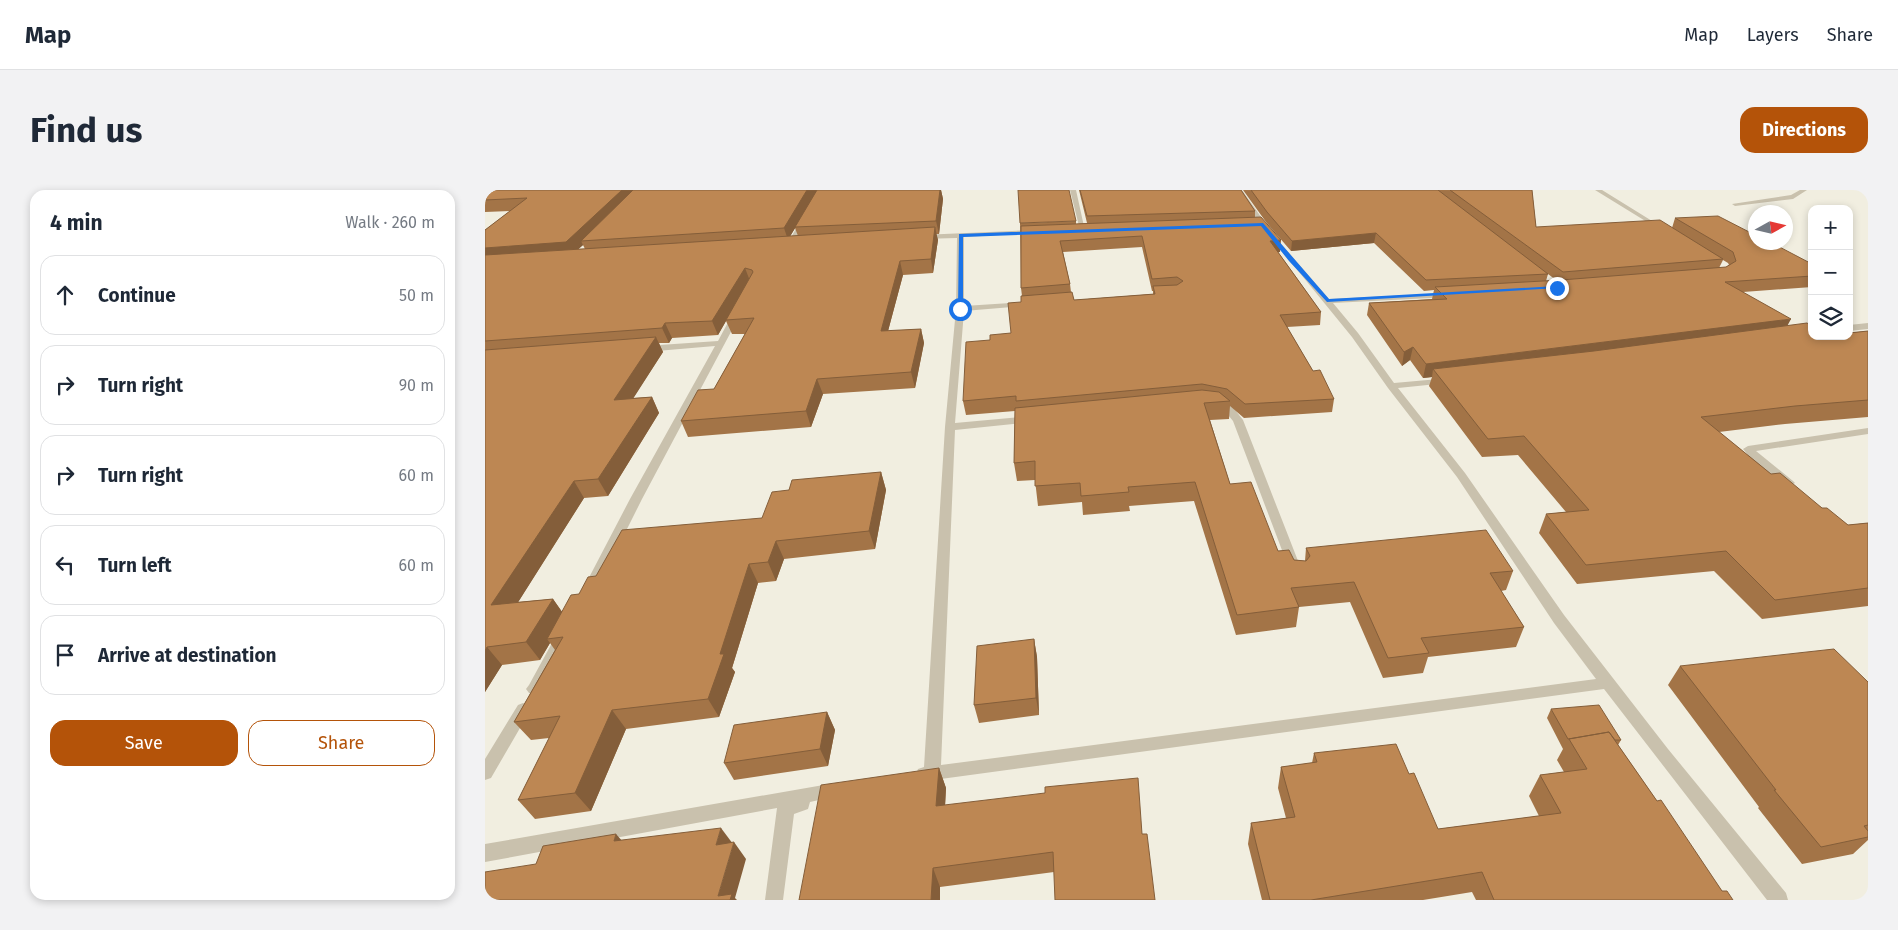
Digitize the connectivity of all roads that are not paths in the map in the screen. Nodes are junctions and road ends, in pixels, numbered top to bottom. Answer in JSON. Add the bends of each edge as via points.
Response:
{"nodes":[{"id":1,"x":822,"y":190,"type":"edge"},
{"id":2,"x":1073,"y":190,"type":"edge"},
{"id":3,"x":1239,"y":190,"type":"edge"},
{"id":4,"x":1598,"y":190,"type":"edge"},
{"id":5,"x":1804,"y":190,"type":"edge"},
{"id":6,"x":1735,"y":204,"type":"dead end"},
{"id":7,"x":1083,"y":230,"type":"edge"},
{"id":8,"x":1045,"y":231,"type":"edge"},
{"id":9,"x":1665,"y":231,"type":"edge"},
{"id":10,"x":961,"y":235,"type":"junction"},
{"id":11,"x":913,"y":238,"type":"edge"},
{"id":12,"x":791,"y":244,"type":"edge"},
{"id":13,"x":1457,"y":294,"type":"edge"},
{"id":14,"x":744,"y":300,"type":"edge"},
{"id":15,"x":1327,"y":301,"type":"junction"},
{"id":16,"x":1039,"y":303,"type":"edge"},
{"id":17,"x":960,"y":309,"type":"junction"},
{"id":18,"x":1868,"y":326,"type":"edge"},
{"id":19,"x":1853,"y":328,"type":"edge"},
{"id":20,"x":720,"y":343,"type":"junction"},
{"id":21,"x":632,"y":350,"type":"edge"},
{"id":22,"x":1460,"y":378,"type":"edge"},
{"id":23,"x":1391,"y":386,"type":"junction"},
{"id":24,"x":1201,"y":403,"type":"edge"},
{"id":25,"x":1047,"y":418,"type":"edge"},
{"id":26,"x":950,"y":428,"type":"junction"},
{"id":27,"x":1868,"y":431,"type":"edge"},
{"id":28,"x":1797,"y":490,"type":"edge"},
{"id":29,"x":1298,"y":576,"type":"edge"},
{"id":30,"x":583,"y":602,"type":"edge"},
{"id":31,"x":569,"y":626,"type":"edge"},
{"id":32,"x":1608,"y":683,"type":"junction"},
{"id":33,"x":485,"y":773,"type":"edge"},
{"id":34,"x":932,"y":773,"type":"junction"},
{"id":35,"x":913,"y":777,"type":"edge"},
{"id":36,"x":485,"y":853,"type":"edge"},
{"id":37,"x":774,"y":900,"type":"edge"},
{"id":38,"x":1779,"y":900,"type":"edge"}],
"edges":[{"from":1,"to":12,"type":"street"},
{"from":2,"to":7,"type":"street"},
{"from":3,"to":15,"type":"street","via":[[1258,224]]},
{"from":4,"to":9,"type":"street"},
{"from":5,"to":6,"type":"street","via":[[1793,197]]},
{"from":8,"to":10,"type":"street"},
{"from":10,"to":11,"type":"street"},
{"from":10,"to":17,"type":"street"},
{"from":13,"to":15,"type":"street"},
{"from":14,"to":20,"type":"street"},
{"from":15,"to":23,"type":"street"},
{"from":16,"to":17,"type":"street"},
{"from":17,"to":26,"type":"street"},
{"from":18,"to":19,"type":"street"},
{"from":20,"to":21,"type":"street"},
{"from":20,"to":30,"type":"street"},
{"from":22,"to":23,"type":"street"},
{"from":23,"to":32,"type":"street","via":[[1461,475],[1559,619]]},
{"from":24,"to":29,"type":"street","via":[[1219,403],[1229,408],[1238,420]]},
{"from":25,"to":26,"type":"street"},
{"from":26,"to":34,"type":"street"},
{"from":27,"to":28,"type":"street","via":[[1748,449]]},
{"from":31,"to":33,"type":"street"},
{"from":32,"to":34,"type":"street"},
{"from":32,"to":38,"type":"street"},
{"from":34,"to":35,"type":"street"},
{"from":36,"to":37,"type":"street","via":[[852,790],[785,808]]}]}
